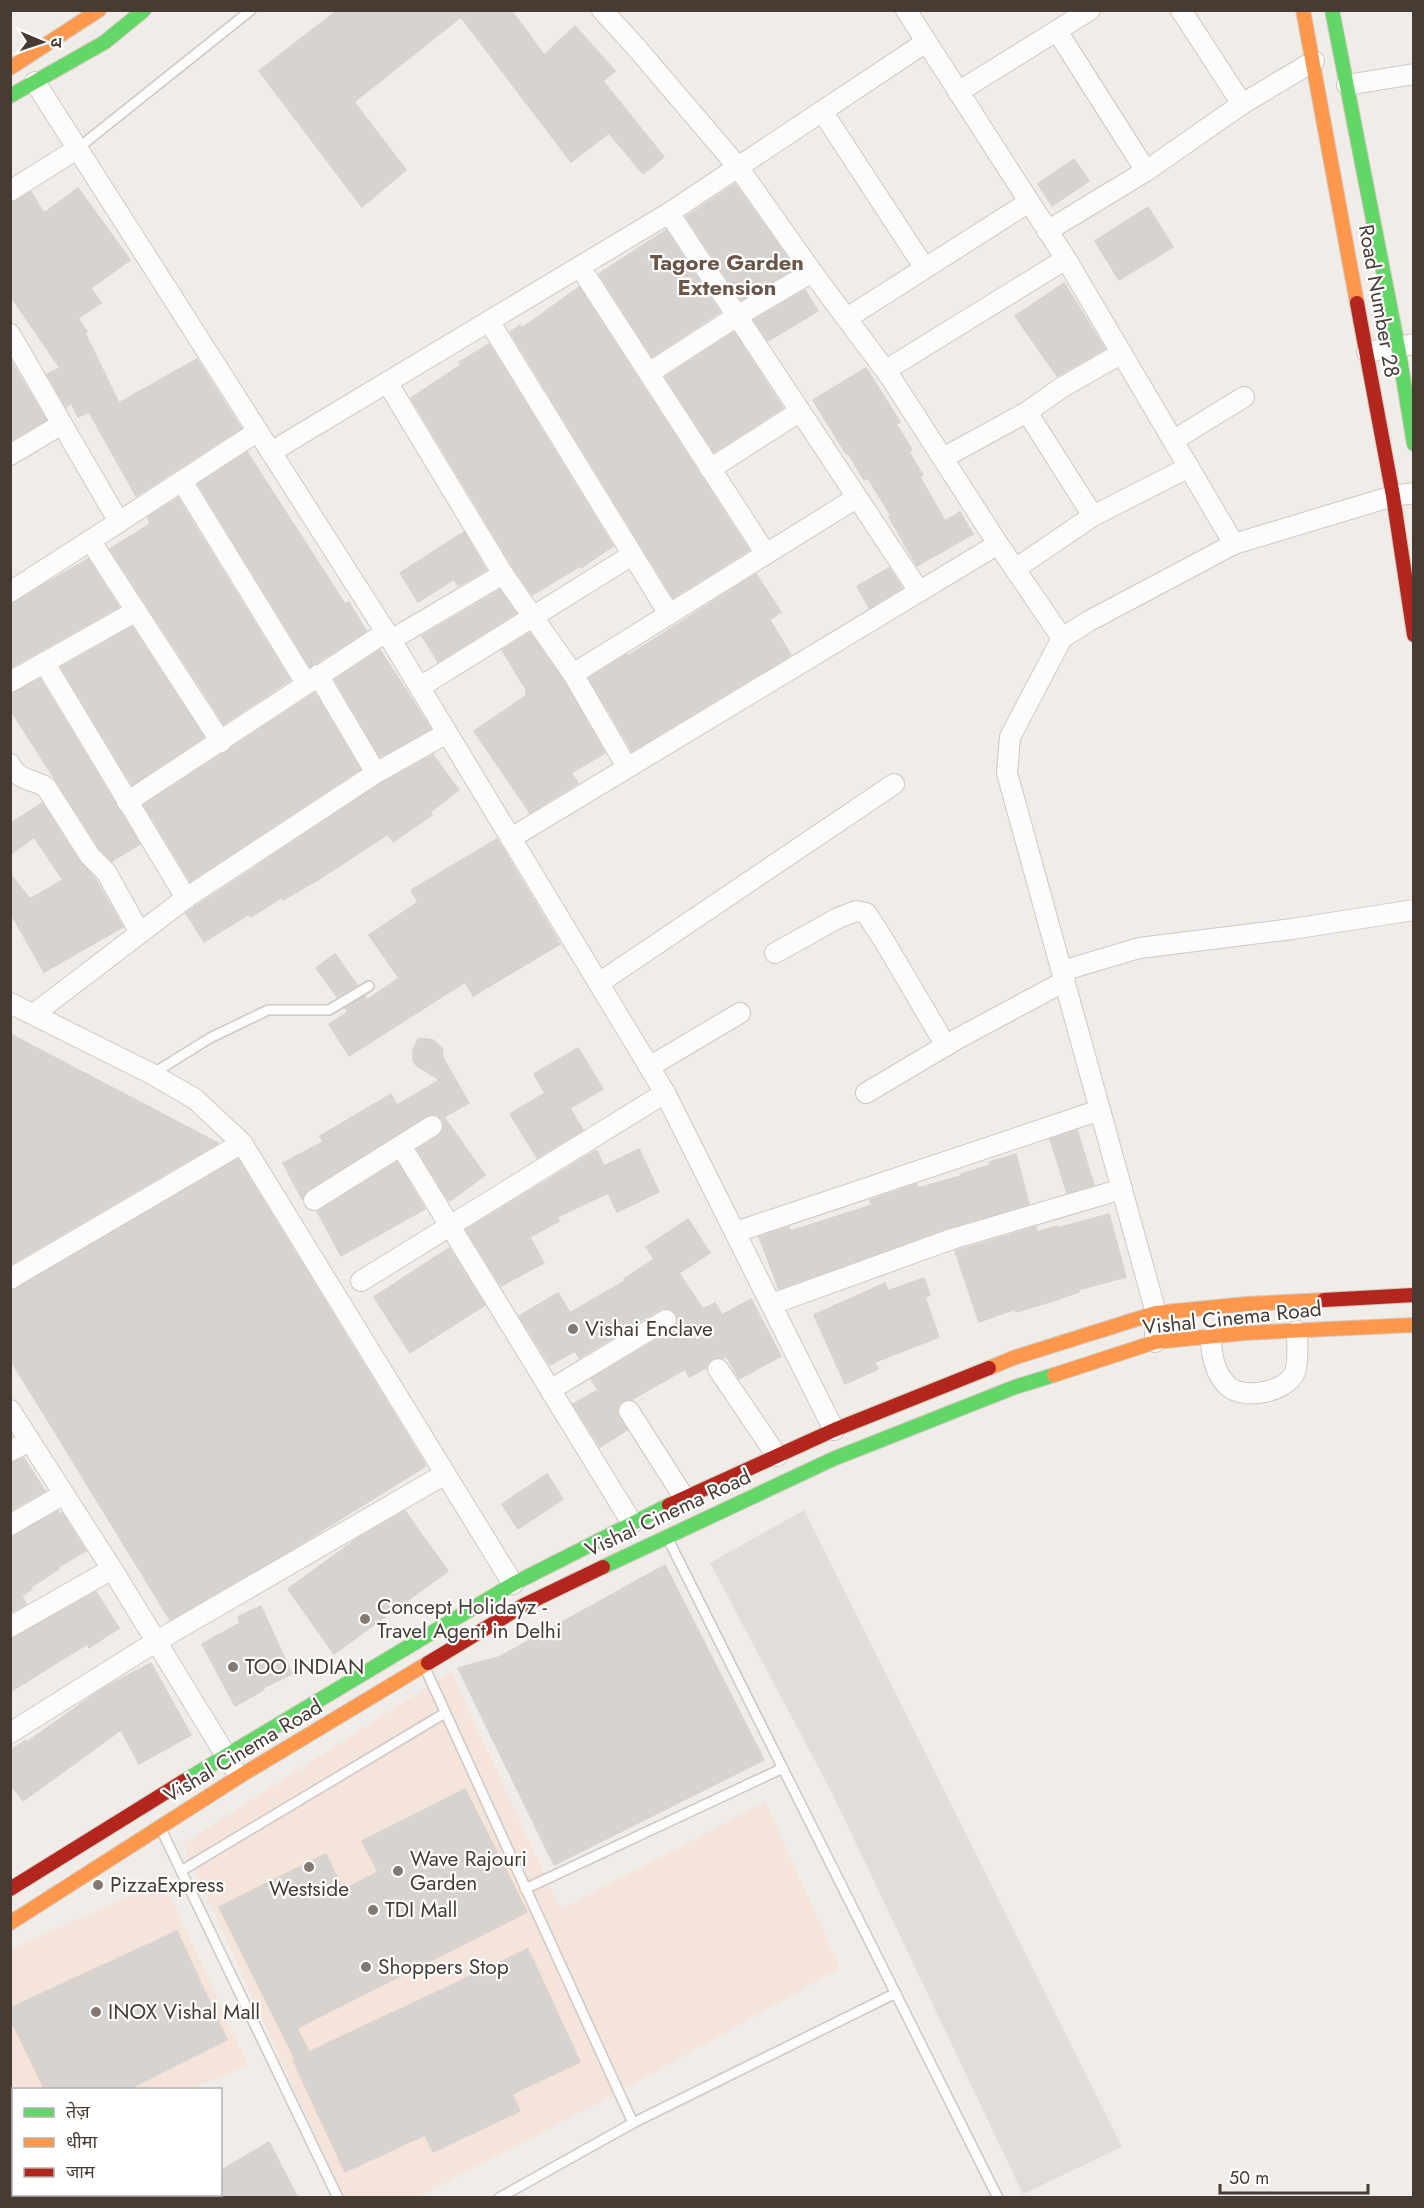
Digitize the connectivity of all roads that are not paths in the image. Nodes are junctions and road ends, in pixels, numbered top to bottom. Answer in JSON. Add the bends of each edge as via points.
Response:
{"nodes":[{"id":1,"x":99,"y":10,"type":"edge"},
{"id":2,"x":144,"y":10,"type":"edge"},
{"id":3,"x":251,"y":10,"type":"edge"},
{"id":4,"x":602,"y":10,"type":"edge"},
{"id":5,"x":906,"y":10,"type":"edge"},
{"id":6,"x":1090,"y":10,"type":"edge"},
{"id":7,"x":1181,"y":10,"type":"edge"},
{"id":8,"x":1303,"y":10,"type":"edge"},
{"id":9,"x":1332,"y":10,"type":"edge"},
{"id":10,"x":1057,"y":31,"type":"junction"},
{"id":11,"x":926,"y":42,"type":"junction"},
{"id":12,"x":1314,"y":61,"type":"junction"},
{"id":13,"x":10,"y":68,"type":"edge"},
{"id":14,"x":1413,"y":74,"type":"edge"},
{"id":15,"x":35,"y":82,"type":"junction"},
{"id":16,"x":1347,"y":85,"type":"junction"},
{"id":17,"x":958,"y":92,"type":"junction"},
{"id":18,"x":10,"y":96,"type":"edge"},
{"id":19,"x":1242,"y":104,"type":"junction"},
{"id":20,"x":822,"y":111,"type":"junction"},
{"id":21,"x":78,"y":149,"type":"junction"},
{"id":22,"x":738,"y":166,"type":"junction"},
{"id":23,"x":1146,"y":171,"type":"junction"},
{"id":24,"x":10,"y":191,"type":"edge"},
{"id":25,"x":1029,"y":202,"type":"junction"},
{"id":26,"x":669,"y":213,"type":"junction"},
{"id":27,"x":1047,"y":231,"type":"junction"},
{"id":28,"x":1066,"y":259,"type":"junction"},
{"id":29,"x":580,"y":267,"type":"junction"},
{"id":30,"x":924,"y":267,"type":"junction"},
{"id":31,"x":812,"y":272,"type":"junction"},
{"id":32,"x":737,"y":316,"type":"junction"},
{"id":33,"x":847,"y":318,"type":"junction"},
{"id":34,"x":489,"y":321,"type":"junction"},
{"id":35,"x":10,"y":333,"type":"edge"},
{"id":36,"x":1406,"y":345,"type":"edge"},
{"id":37,"x":1367,"y":352,"type":"junction"},
{"id":38,"x":1122,"y":353,"type":"junction"},
{"id":39,"x":886,"y":370,"type":"junction"},
{"id":40,"x":649,"y":373,"type":"junction"},
{"id":41,"x":387,"y":382,"type":"junction"},
{"id":42,"x":1244,"y":397,"type":"dead end"},
{"id":43,"x":799,"y":412,"type":"junction"},
{"id":44,"x":1027,"y":412,"type":"junction"},
{"id":45,"x":62,"y":424,"type":"junction"},
{"id":46,"x":258,"y":431,"type":"junction"},
{"id":47,"x":1174,"y":440,"type":"junction"},
{"id":48,"x":1413,"y":444,"type":"edge"},
{"id":49,"x":271,"y":452,"type":"junction"},
{"id":50,"x":10,"y":455,"type":"edge"},
{"id":51,"x":943,"y":458,"type":"junction"},
{"id":52,"x":1189,"y":467,"type":"junction"},
{"id":53,"x":710,"y":469,"type":"junction"},
{"id":54,"x":182,"y":481,"type":"junction"},
{"id":55,"x":1413,"y":493,"type":"edge"},
{"id":56,"x":1393,"y":496,"type":"junction"},
{"id":57,"x":856,"y":498,"type":"junction"},
{"id":58,"x":1093,"y":516,"type":"junction"},
{"id":59,"x":119,"y":522,"type":"junction"},
{"id":60,"x":90,"y":540,"type":"junction"},
{"id":61,"x":998,"y":544,"type":"junction"},
{"id":62,"x":1234,"y":544,"type":"junction"},
{"id":63,"x":766,"y":554,"type":"junction"},
{"id":64,"x":632,"y":555,"type":"junction"},
{"id":65,"x":1015,"y":569,"type":"junction"},
{"id":66,"x":503,"y":574,"type":"junction"},
{"id":67,"x":919,"y":591,"type":"junction"},
{"id":68,"x":10,"y":592,"type":"edge"},
{"id":69,"x":136,"y":611,"type":"junction"},
{"id":70,"x":669,"y":614,"type":"junction"},
{"id":71,"x":534,"y":617,"type":"junction"},
{"id":72,"x":1413,"y":635,"type":"edge"},
{"id":73,"x":389,"y":636,"type":"junction"},
{"id":74,"x":1062,"y":638,"type":"junction"},
{"id":75,"x":44,"y":662,"type":"junction"},
{"id":76,"x":573,"y":674,"type":"junction"},
{"id":77,"x":312,"y":679,"type":"junction"},
{"id":78,"x":10,"y":682,"type":"edge"},
{"id":79,"x":420,"y":687,"type":"junction"},
{"id":80,"x":447,"y":733,"type":"junction"},
{"id":81,"x":221,"y":742,"type":"junction"},
{"id":82,"x":10,"y":764,"type":"edge"},
{"id":83,"x":627,"y":767,"type":"junction"},
{"id":84,"x":375,"y":773,"type":"junction"},
{"id":85,"x":894,"y":784,"type":"dead end"},
{"id":86,"x":127,"y":802,"type":"junction"},
{"id":87,"x":511,"y":838,"type":"junction"},
{"id":88,"x":186,"y":898,"type":"junction"},
{"id":89,"x":1413,"y":910,"type":"edge"},
{"id":90,"x":140,"y":933,"type":"junction"},
{"id":91,"x":775,"y":952,"type":"dead end"},
{"id":92,"x":1063,"y":976,"type":"junction"},
{"id":93,"x":599,"y":983,"type":"junction"},
{"id":94,"x":369,"y":986,"type":"dead end"},
{"id":95,"x":10,"y":1003,"type":"edge"},
{"id":96,"x":740,"y":1013,"type":"dead end"},
{"id":97,"x":34,"y":1014,"type":"junction"},
{"id":98,"x":946,"y":1046,"type":"junction"},
{"id":99,"x":649,"y":1066,"type":"junction"},
{"id":100,"x":152,"y":1074,"type":"junction"},
{"id":101,"x":665,"y":1093,"type":"junction"},
{"id":102,"x":866,"y":1093,"type":"dead end"},
{"id":103,"x":1100,"y":1110,"type":"junction"},
{"id":104,"x":432,"y":1126,"type":"dead end"},
{"id":105,"x":242,"y":1143,"type":"junction"},
{"id":106,"x":401,"y":1146,"type":"junction"},
{"id":107,"x":1122,"y":1189,"type":"junction"},
{"id":108,"x":314,"y":1200,"type":"dead end"},
{"id":109,"x":450,"y":1226,"type":"junction"},
{"id":110,"x":736,"y":1232,"type":"junction"},
{"id":111,"x":10,"y":1279,"type":"edge"},
{"id":112,"x":361,"y":1281,"type":"dead end"},
{"id":113,"x":1413,"y":1295,"type":"edge"},
{"id":114,"x":772,"y":1304,"type":"junction"},
{"id":115,"x":1156,"y":1313,"type":"junction"},
{"id":116,"x":666,"y":1320,"type":"dead end"},
{"id":117,"x":1413,"y":1325,"type":"edge"},
{"id":118,"x":1297,"y":1330,"type":"junction"},
{"id":119,"x":1211,"y":1336,"type":"junction"},
{"id":120,"x":1155,"y":1342,"type":"junction"},
{"id":121,"x":718,"y":1369,"type":"dead end"},
{"id":122,"x":550,"y":1390,"type":"junction"},
{"id":123,"x":10,"y":1410,"type":"edge"},
{"id":124,"x":628,"y":1411,"type":"dead end"},
{"id":125,"x":834,"y":1430,"type":"junction"},
{"id":126,"x":30,"y":1441,"type":"junction"},
{"id":127,"x":10,"y":1451,"type":"edge"},
{"id":128,"x":777,"y":1456,"type":"junction"},
{"id":129,"x":445,"y":1474,"type":"junction"},
{"id":130,"x":64,"y":1494,"type":"junction"},
{"id":131,"x":684,"y":1498,"type":"junction"},
{"id":132,"x":652,"y":1513,"type":"junction"},
{"id":133,"x":632,"y":1523,"type":"junction"},
{"id":134,"x":10,"y":1525,"type":"edge"},
{"id":135,"x":667,"y":1536,"type":"junction"},
{"id":136,"x":112,"y":1569,"type":"junction"},
{"id":137,"x":513,"y":1584,"type":"junction"},
{"id":138,"x":524,"y":1605,"type":"junction"},
{"id":139,"x":10,"y":1627,"type":"edge"},
{"id":140,"x":157,"y":1641,"type":"junction"},
{"id":141,"x":424,"y":1666,"type":"junction"},
{"id":142,"x":445,"y":1713,"type":"junction"},
{"id":143,"x":10,"y":1733,"type":"edge"},
{"id":144,"x":226,"y":1755,"type":"junction"},
{"id":145,"x":783,"y":1768,"type":"junction"},
{"id":146,"x":240,"y":1776,"type":"junction"},
{"id":147,"x":160,"y":1827,"type":"junction"},
{"id":148,"x":181,"y":1871,"type":"junction"},
{"id":149,"x":10,"y":1889,"type":"edge"},
{"id":150,"x":525,"y":1889,"type":"junction"},
{"id":151,"x":10,"y":1923,"type":"edge"},
{"id":152,"x":896,"y":1993,"type":"junction"},
{"id":153,"x":633,"y":2123,"type":"junction"},
{"id":154,"x":338,"y":2198,"type":"edge"},
{"id":155,"x":499,"y":2198,"type":"edge"},
{"id":156,"x":999,"y":2198,"type":"edge"}],
"edges":[{"from":1,"to":13,"type":"street"},
{"from":2,"to":15,"type":"street","via":[[105,42]]},
{"from":3,"to":21,"type":"lane"},
{"from":4,"to":22,"type":"street"},
{"from":5,"to":11,"type":"street"},
{"from":6,"to":10,"type":"street"},
{"from":7,"to":19,"type":"street"},
{"from":8,"to":12,"type":"street","name":"Road Number 28"},
{"from":9,"to":16,"type":"street","name":"Road Number 28"},
{"from":10,"to":17,"type":"street"},
{"from":10,"to":23,"type":"street"},
{"from":11,"to":17,"type":"street"},
{"from":11,"to":20,"type":"street"},
{"from":12,"to":19,"type":"street"},
{"from":12,"to":37,"type":"street","name":"Road Number 28"},
{"from":14,"to":16,"type":"street"},
{"from":15,"to":18,"type":"street"},
{"from":15,"to":21,"type":"street"},
{"from":16,"to":36,"type":"street","name":"Road Number 28"},
{"from":17,"to":25,"type":"street"},
{"from":19,"to":23,"type":"street"},
{"from":20,"to":22,"type":"street"},
{"from":20,"to":30,"type":"street"},
{"from":21,"to":24,"type":"street"},
{"from":21,"to":46,"type":"street"},
{"from":22,"to":26,"type":"street"},
{"from":22,"to":31,"type":"street"},
{"from":23,"to":27,"type":"street"},
{"from":25,"to":27,"type":"street"},
{"from":25,"to":30,"type":"street"},
{"from":26,"to":29,"type":"street"},
{"from":26,"to":32,"type":"street"},
{"from":27,"to":28,"type":"street"},
{"from":28,"to":38,"type":"street"},
{"from":28,"to":39,"type":"street"},
{"from":29,"to":34,"type":"street"},
{"from":29,"to":40,"type":"street"},
{"from":30,"to":33,"type":"street"},
{"from":31,"to":32,"type":"street"},
{"from":31,"to":33,"type":"street"},
{"from":32,"to":40,"type":"street"},
{"from":32,"to":43,"type":"street"},
{"from":33,"to":39,"type":"street"},
{"from":34,"to":41,"type":"street"},
{"from":34,"to":64,"type":"street"},
{"from":35,"to":45,"type":"street"},
{"from":36,"to":37,"type":"street"},
{"from":36,"to":48,"type":"street","name":"Road Number 28"},
{"from":37,"to":56,"type":"street","name":"Road Number 28"},
{"from":38,"to":44,"type":"street"},
{"from":38,"to":47,"type":"street"},
{"from":39,"to":51,"type":"street"},
{"from":40,"to":53,"type":"street"},
{"from":41,"to":49,"type":"street"},
{"from":41,"to":66,"type":"street"},
{"from":42,"to":47,"type":"street"},
{"from":43,"to":53,"type":"street"},
{"from":43,"to":57,"type":"street"},
{"from":44,"to":51,"type":"street"},
{"from":44,"to":58,"type":"street"},
{"from":45,"to":50,"type":"street"},
{"from":45,"to":59,"type":"street"},
{"from":46,"to":49,"type":"street"},
{"from":46,"to":54,"type":"street"},
{"from":47,"to":52,"type":"street"},
{"from":49,"to":73,"type":"street"},
{"from":51,"to":61,"type":"street"},
{"from":52,"to":58,"type":"street"},
{"from":52,"to":62,"type":"street"},
{"from":53,"to":63,"type":"street"},
{"from":54,"to":59,"type":"street"},
{"from":54,"to":77,"type":"street"},
{"from":55,"to":56,"type":"street"},
{"from":56,"to":62,"type":"street"},
{"from":56,"to":72,"type":"street","name":"Road Number 28"},
{"from":57,"to":63,"type":"street"},
{"from":57,"to":67,"type":"street"},
{"from":58,"to":65,"type":"street"},
{"from":59,"to":60,"type":"street"},
{"from":60,"to":68,"type":"street"},
{"from":60,"to":69,"type":"street"},
{"from":61,"to":65,"type":"street"},
{"from":61,"to":67,"type":"street"},
{"from":62,"to":74,"type":"street"},
{"from":63,"to":70,"type":"street"},
{"from":64,"to":70,"type":"street"},
{"from":64,"to":71,"type":"street"},
{"from":65,"to":74,"type":"street"},
{"from":66,"to":71,"type":"street"},
{"from":66,"to":73,"type":"street"},
{"from":67,"to":83,"type":"street"},
{"from":69,"to":75,"type":"street"},
{"from":69,"to":81,"type":"street"},
{"from":70,"to":76,"type":"street"},
{"from":71,"to":76,"type":"street"},
{"from":71,"to":79,"type":"street"},
{"from":73,"to":77,"type":"street"},
{"from":73,"to":79,"type":"street"},
{"from":74,"to":92,"type":"street","via":[[1010,736],[1007,773]]},
{"from":75,"to":78,"type":"street"},
{"from":75,"to":86,"type":"street"},
{"from":76,"to":83,"type":"street"},
{"from":77,"to":81,"type":"street"},
{"from":77,"to":84,"type":"street"},
{"from":79,"to":80,"type":"street"},
{"from":80,"to":84,"type":"street"},
{"from":80,"to":87,"type":"street"},
{"from":81,"to":86,"type":"street"},
{"from":82,"to":90,"type":"street","via":[[26,780],[46,787],[90,856],[106,872]]},
{"from":83,"to":87,"type":"street"},
{"from":84,"to":88,"type":"street"},
{"from":85,"to":93,"type":"street"},
{"from":86,"to":88,"type":"street"},
{"from":87,"to":93,"type":"street"},
{"from":88,"to":90,"type":"street"},
{"from":89,"to":92,"type":"street","via":[[1139,948]]},
{"from":90,"to":97,"type":"street"},
{"from":91,"to":98,"type":"street","via":[[838,918],[856,911],[866,913]]},
{"from":92,"to":98,"type":"street"},
{"from":92,"to":103,"type":"street"},
{"from":93,"to":99,"type":"street"},
{"from":94,"to":100,"type":"lane","via":[[329,1010],[268,1010],[210,1038]]},
{"from":95,"to":97,"type":"street"},
{"from":96,"to":99,"type":"street"},
{"from":97,"to":100,"type":"street"},
{"from":98,"to":102,"type":"street"},
{"from":99,"to":101,"type":"street"},
{"from":100,"to":105,"type":"street","via":[[195,1099]]},
{"from":101,"to":109,"type":"street"},
{"from":101,"to":110,"type":"street"},
{"from":103,"to":107,"type":"street"},
{"from":103,"to":110,"type":"street"},
{"from":104,"to":106,"type":"street"},
{"from":105,"to":111,"type":"street"},
{"from":105,"to":129,"type":"street"},
{"from":106,"to":108,"type":"street"},
{"from":106,"to":109,"type":"street"},
{"from":107,"to":114,"type":"street","via":[[952,1239]]},
{"from":107,"to":115,"type":"street"},
{"from":109,"to":112,"type":"street"},
{"from":109,"to":122,"type":"street"},
{"from":110,"to":114,"type":"street"},
{"from":113,"to":115,"type":"street","name":"Vishal Cinema Road"},
{"from":114,"to":125,"type":"street"},
{"from":115,"to":120,"type":"street"},
{"from":115,"to":125,"type":"street","name":"Vishal Cinema Road","via":[[1016,1357]]},
{"from":116,"to":122,"type":"street"},
{"from":117,"to":118,"type":"street","name":"Vishal Cinema Road"},
{"from":118,"to":119,"type":"street","name":"Vishal Cinema Road"},
{"from":118,"to":119,"type":"street","via":[[1295,1373],[1273,1390],[1240,1394],[1218,1373]]},
{"from":119,"to":120,"type":"street","name":"Vishal Cinema Road"},
{"from":120,"to":135,"type":"street","name":"Vishal Cinema Road","via":[[1004,1391],[833,1460]]},
{"from":121,"to":128,"type":"street"},
{"from":122,"to":133,"type":"street"},
{"from":123,"to":126,"type":"street"},
{"from":124,"to":131,"type":"street"},
{"from":125,"to":128,"type":"street","name":"Vishal Cinema Road"},
{"from":126,"to":127,"type":"street"},
{"from":126,"to":130,"type":"street"},
{"from":128,"to":131,"type":"street","name":"Vishal Cinema Road"},
{"from":129,"to":137,"type":"street"},
{"from":129,"to":140,"type":"street"},
{"from":130,"to":134,"type":"street"},
{"from":130,"to":136,"type":"street"},
{"from":131,"to":132,"type":"street","name":"Vishal Cinema Road"},
{"from":132,"to":133,"type":"street","name":"Vishal Cinema Road"},
{"from":132,"to":135,"type":"street"},
{"from":133,"to":137,"type":"street","name":"Vishal Cinema Road"},
{"from":135,"to":138,"type":"street","name":"Vishal Cinema Road"},
{"from":135,"to":145,"type":"lane"},
{"from":136,"to":139,"type":"street"},
{"from":136,"to":140,"type":"street"},
{"from":137,"to":138,"type":"street"},
{"from":137,"to":144,"type":"street","name":"Vishal Cinema Road"},
{"from":138,"to":141,"type":"street","name":"Vishal Cinema Road"},
{"from":140,"to":143,"type":"street"},
{"from":140,"to":144,"type":"street"},
{"from":141,"to":142,"type":"lane"},
{"from":141,"to":146,"type":"street","name":"Vishal Cinema Road"},
{"from":142,"to":148,"type":"lane"},
{"from":142,"to":150,"type":"lane"},
{"from":144,"to":146,"type":"street"},
{"from":144,"to":149,"type":"street","name":"Vishal Cinema Road"},
{"from":145,"to":150,"type":"lane"},
{"from":145,"to":152,"type":"lane"},
{"from":146,"to":147,"type":"street","name":"Vishal Cinema Road"},
{"from":147,"to":148,"type":"lane"},
{"from":147,"to":151,"type":"street","name":"Vishal Cinema Road"},
{"from":148,"to":154,"type":"lane"},
{"from":150,"to":153,"type":"lane"},
{"from":152,"to":153,"type":"lane"},
{"from":152,"to":156,"type":"lane"},
{"from":153,"to":155,"type":"lane"}]}
